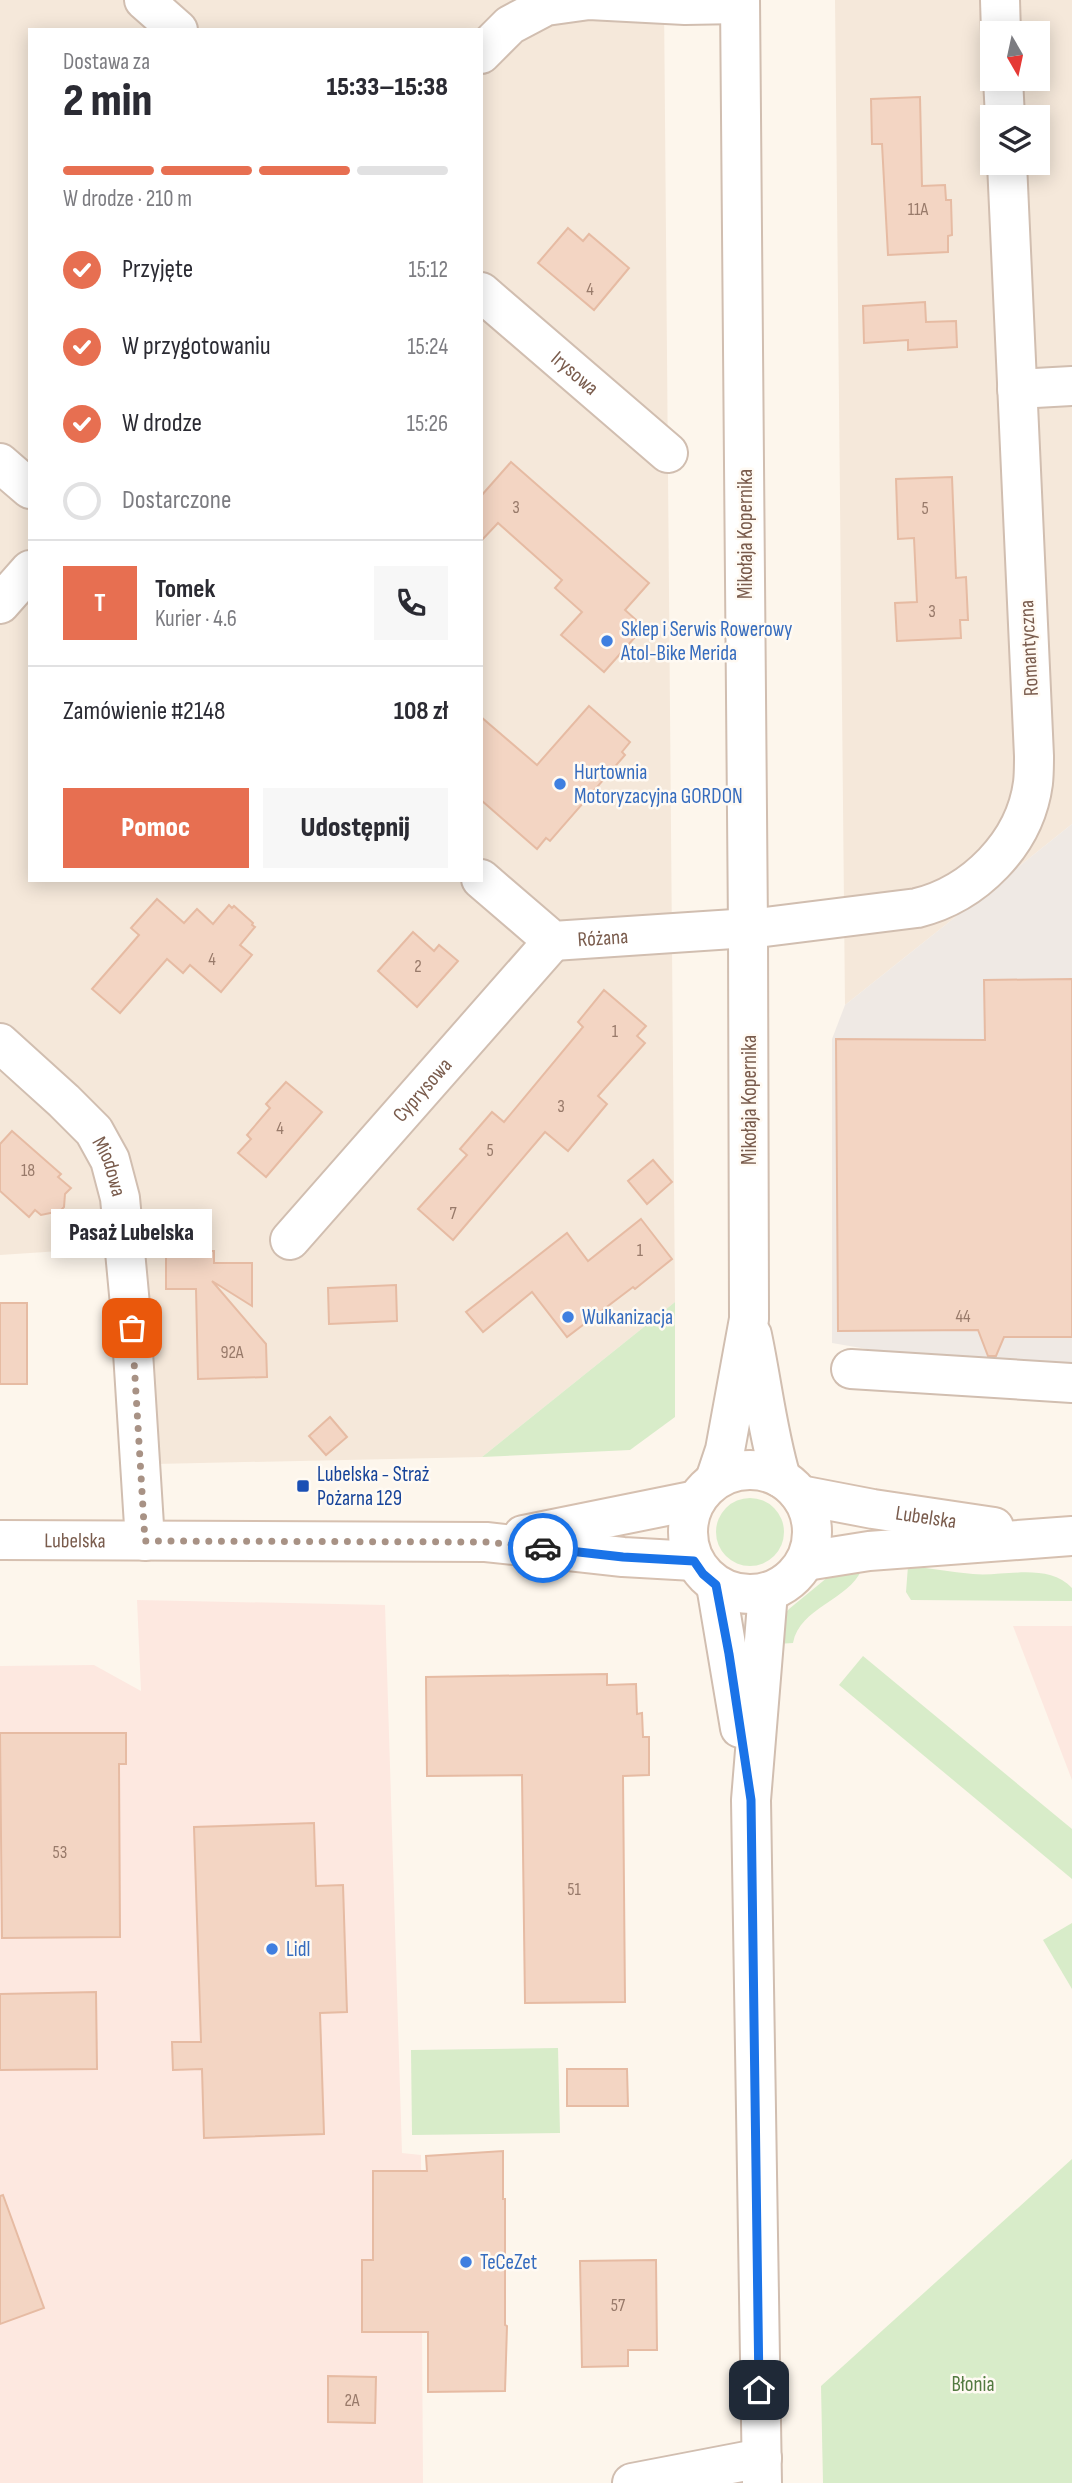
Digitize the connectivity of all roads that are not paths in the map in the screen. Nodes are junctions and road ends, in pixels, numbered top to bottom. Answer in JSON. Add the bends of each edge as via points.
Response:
{"nodes":[{"id":1,"x":144,"y":0,"type":"edge"},
{"id":2,"x":1000,"y":0,"type":"edge"},
{"id":3,"x":740,"y":2,"type":"edge"},
{"id":4,"x":1001,"y":21,"type":"edge"},
{"id":5,"x":176,"y":28,"type":"edge"},
{"id":6,"x":483,"y":52,"type":"edge"},
{"id":7,"x":1008,"y":175,"type":"edge"},
{"id":8,"x":483,"y":294,"type":"edge"},
{"id":9,"x":1072,"y":386,"type":"edge"},
{"id":10,"x":1017,"y":389,"type":"junction"},
{"id":11,"x":668,"y":453,"type":"dead end"},
{"id":12,"x":0,"y":463,"type":"edge"},
{"id":13,"x":28,"y":487,"type":"edge"},
{"id":14,"x":28,"y":572,"type":"edge"},
{"id":15,"x":0,"y":604,"type":"edge"},
{"id":16,"x":483,"y":881,"type":"edge"},
{"id":17,"x":748,"y":928,"type":"junction"},
{"id":18,"x":553,"y":940,"type":"junction"},
{"id":19,"x":0,"y":1044,"type":"edge"},
{"id":20,"x":290,"y":1240,"type":"dead end"},
{"id":21,"x":749,"y":1319,"type":"junction"},
{"id":22,"x":851,"y":1369,"type":"dead end"},
{"id":23,"x":1072,"y":1383,"type":"edge"},
{"id":24,"x":791,"y":1486,"type":"junction"},
{"id":25,"x":705,"y":1490,"type":"junction"},
{"id":26,"x":1062,"y":1536,"type":"edge"},
{"id":27,"x":0,"y":1540,"type":"edge"},
{"id":28,"x":145,"y":1541,"type":"junction"},
{"id":29,"x":486,"y":1542,"type":"junction"},
{"id":30,"x":806,"y":1561,"type":"junction"},
{"id":31,"x":705,"y":1573,"type":"junction"},
{"id":32,"x":768,"y":1592,"type":"junction"},
{"id":33,"x":751,"y":1800,"type":"junction"},
{"id":34,"x":762,"y":2470,"type":"edge"},
{"id":35,"x":632,"y":2483,"type":"edge"}],
"edges":[{"from":1,"to":5,"type":"street"},
{"from":2,"to":4,"type":"street"},
{"from":3,"to":6,"type":"street","via":[[685,5],[589,0],[546,6],[510,25]]},
{"from":3,"to":17,"type":"street","name":"Mikołaja Kopernika"},
{"from":7,"to":10,"type":"street","name":"Romantyczna"},
{"from":8,"to":11,"type":"street","name":"Irysowa"},
{"from":9,"to":10,"type":"street"},
{"from":10,"to":17,"type":"street","name":"Romantyczna","via":[[1034,756],[1033,785],[1024,814],[999,857],[980,878],[936,904]]},
{"from":12,"to":13,"type":"street"},
{"from":14,"to":15,"type":"street"},
{"from":16,"to":18,"type":"street","name":"Różana"},
{"from":17,"to":18,"type":"street","name":"Różana"},
{"from":17,"to":21,"type":"street","name":"Mikołaja Kopernika"},
{"from":18,"to":20,"type":"street","name":"Cyprysowa"},
{"from":19,"to":28,"type":"street","name":"Miodowa","via":[[94,1131],[110,1160],[120,1198],[129,1292]]},
{"from":21,"to":24,"type":"street","name":"Mikołaja Kopernika","via":[[773,1451]]},
{"from":21,"to":25,"type":"street","name":"Mikołaja Kopernika","via":[[725,1450]]},
{"from":22,"to":23,"type":"street"},
{"from":24,"to":25,"type":"street","via":[[765,1471],[748,1470],[731,1472]]},
{"from":24,"to":26,"type":"street","name":"Lubelska","via":[[873,1509]]},
{"from":24,"to":30,"type":"street","via":[[809,1510],[813,1527]]},
{"from":25,"to":29,"type":"street","name":"Lubelska"},
{"from":25,"to":31,"type":"street","via":[[688,1520],[687,1541]]},
{"from":26,"to":30,"type":"street","name":"Lubelska","via":[[869,1551]]},
{"from":27,"to":28,"type":"street","name":"Lubelska"},
{"from":28,"to":29,"type":"street","name":"Lubelska"},
{"from":29,"to":31,"type":"street","name":"Lubelska","via":[[623,1557]]},
{"from":30,"to":32,"type":"street","via":[[797,1575]]},
{"from":31,"to":32,"type":"street","via":[[732,1592]]},
{"from":31,"to":33,"type":"street","via":[[729,1654]]},
{"from":32,"to":33,"type":"street"},
{"from":33,"to":34,"type":"street"},
{"from":34,"to":35,"type":"street"}]}
